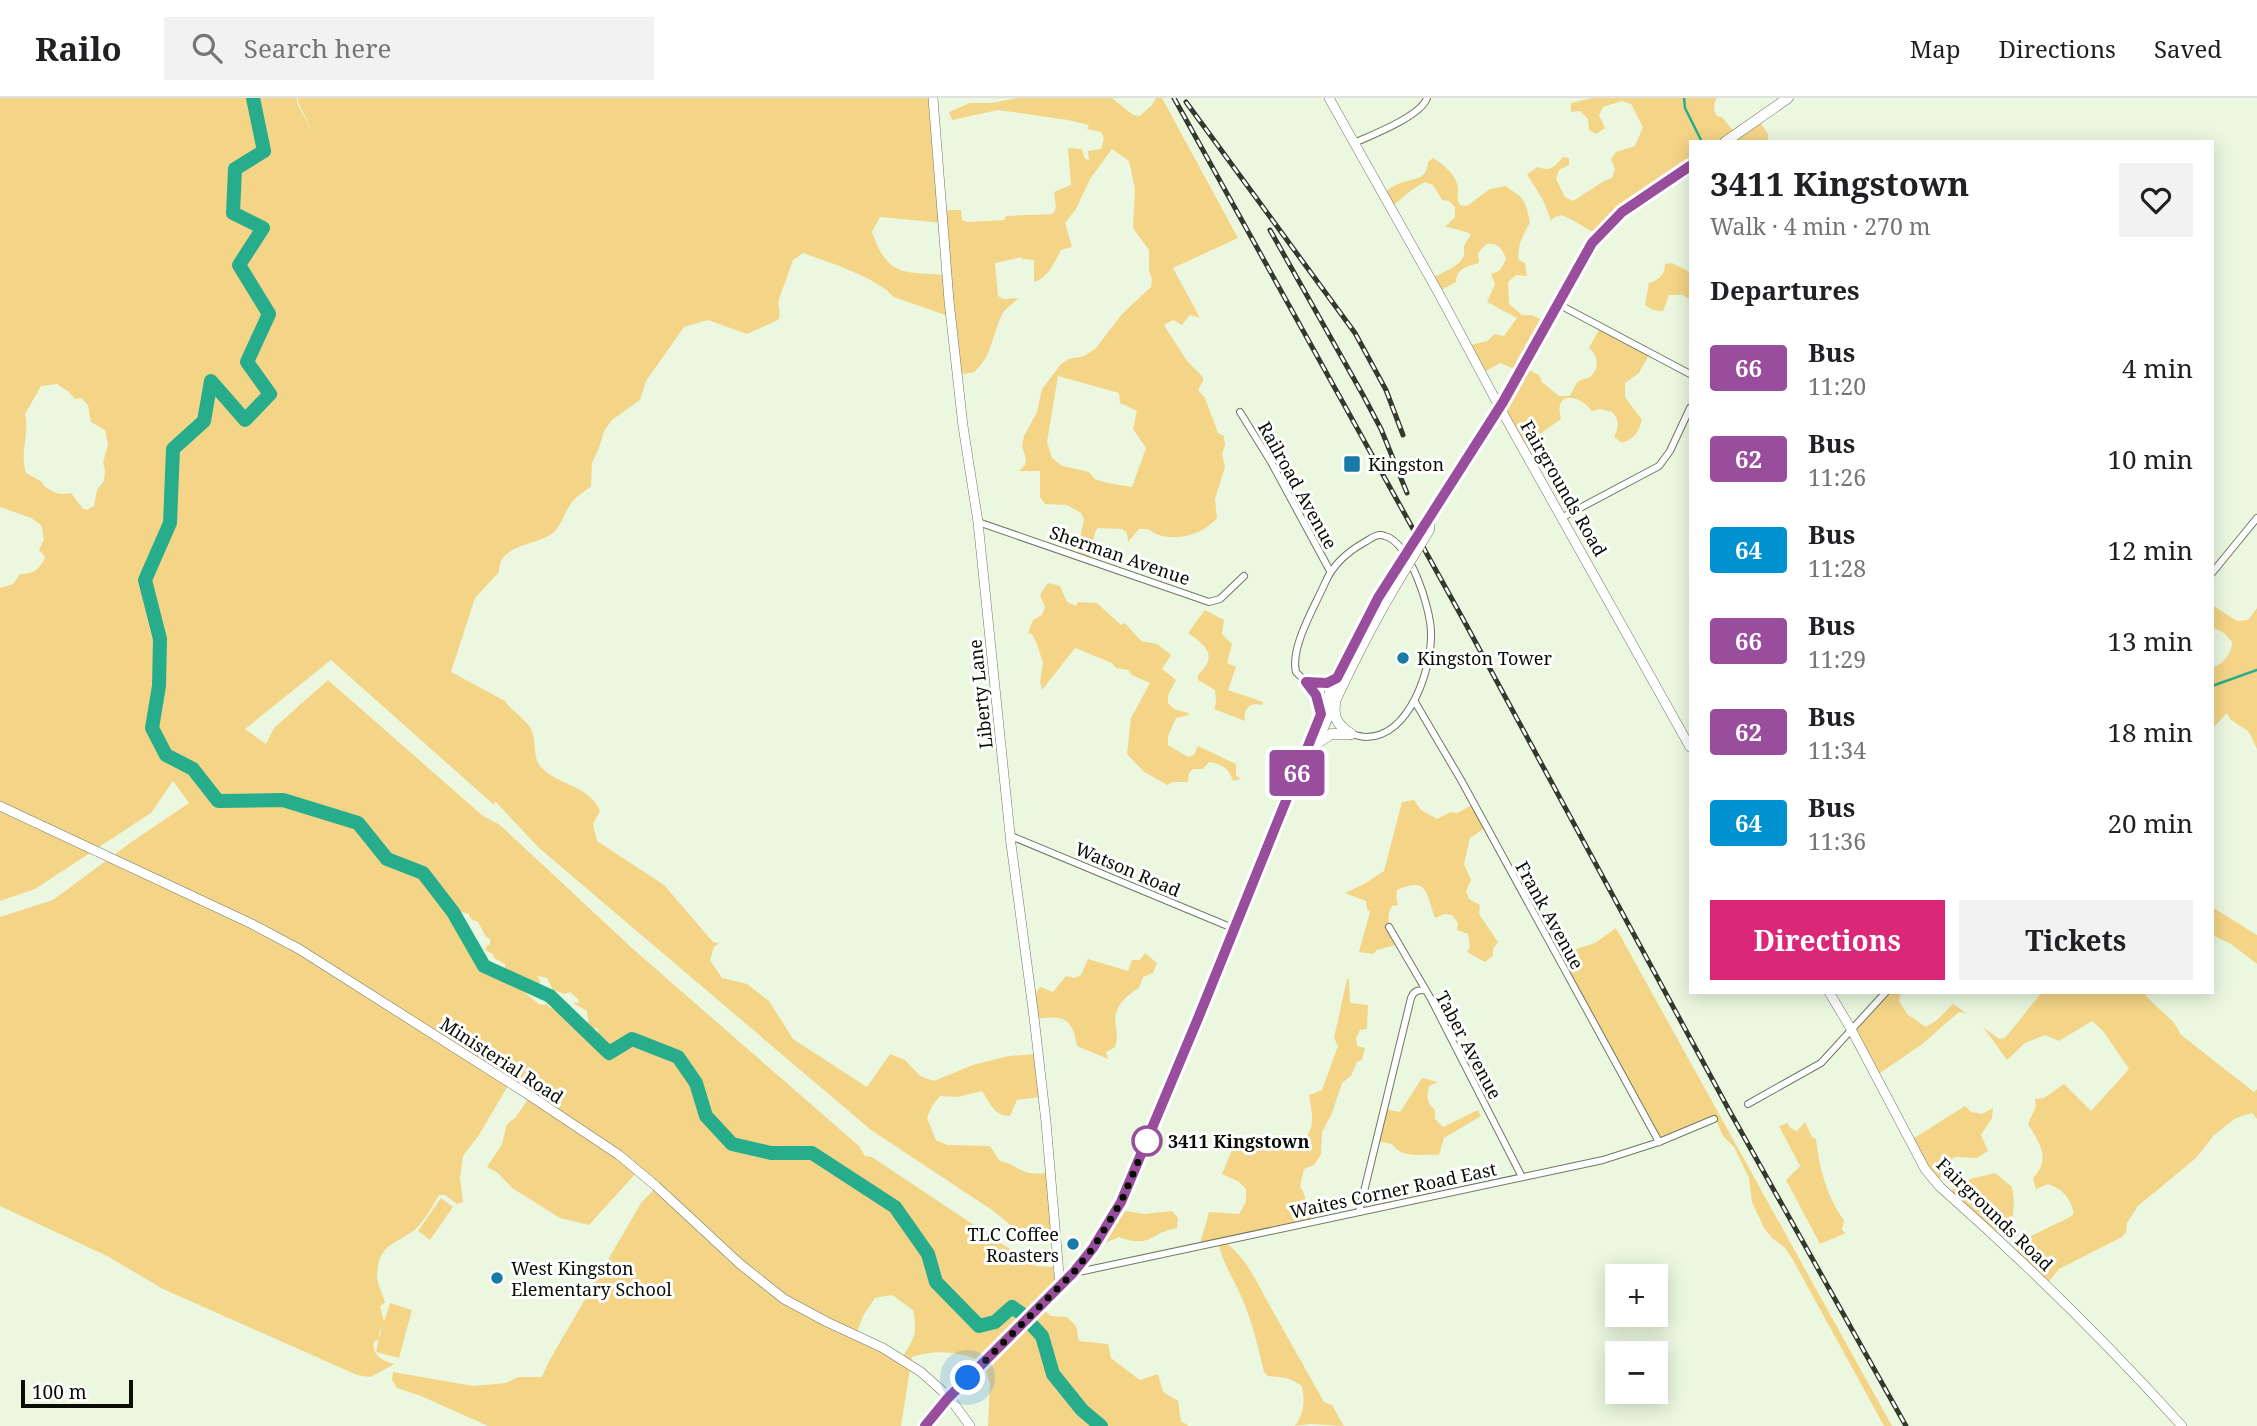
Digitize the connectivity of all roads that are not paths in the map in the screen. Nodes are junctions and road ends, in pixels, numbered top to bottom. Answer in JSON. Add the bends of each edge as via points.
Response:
{"nodes":[{"id":1,"x":933,"y":98,"type":"edge"},
{"id":2,"x":1329,"y":98,"type":"edge"},
{"id":3,"x":1427,"y":98,"type":"edge"},
{"id":4,"x":1788,"y":98,"type":"edge"},
{"id":5,"x":1728,"y":140,"type":"edge"},
{"id":6,"x":1354,"y":143,"type":"junction"},
{"id":7,"x":1689,"y":167,"type":"edge"},
{"id":8,"x":1558,"y":304,"type":"junction"},
{"id":9,"x":1689,"y":373,"type":"edge"},
{"id":10,"x":1500,"y":408,"type":"junction"},
{"id":11,"x":1689,"y":410,"type":"edge"},
{"id":12,"x":1240,"y":412,"type":"dead end"},
{"id":13,"x":1563,"y":517,"type":"junction"},
{"id":14,"x":2257,"y":518,"type":"edge"},
{"id":15,"x":978,"y":522,"type":"junction"},
{"id":16,"x":1405,"y":563,"type":"junction"},
{"id":17,"x":1330,"y":571,"type":"junction"},
{"id":18,"x":2214,"y":571,"type":"edge"},
{"id":19,"x":1244,"y":576,"type":"dead end"},
{"id":20,"x":1337,"y":678,"type":"junction"},
{"id":21,"x":1306,"y":682,"type":"junction"},
{"id":22,"x":1336,"y":697,"type":"junction"},
{"id":23,"x":1415,"y":702,"type":"junction"},
{"id":24,"x":1321,"y":714,"type":"junction"},
{"id":25,"x":1350,"y":734,"type":"junction"},
{"id":26,"x":1316,"y":744,"type":"junction"},
{"id":27,"x":1689,"y":745,"type":"edge"},
{"id":28,"x":0,"y":806,"type":"edge"},
{"id":29,"x":1011,"y":836,"type":"junction"},
{"id":30,"x":1265,"y":857,"type":"junction"},
{"id":31,"x":1389,"y":927,"type":"dead end"},
{"id":32,"x":1235,"y":929,"type":"junction"},
{"id":33,"x":1425,"y":990,"type":"junction"},
{"id":34,"x":1830,"y":994,"type":"edge"},
{"id":35,"x":1884,"y":994,"type":"edge"},
{"id":36,"x":1851,"y":1029,"type":"junction"},
{"id":37,"x":1748,"y":1104,"type":"dead end"},
{"id":38,"x":1714,"y":1119,"type":"dead end"},
{"id":39,"x":1659,"y":1142,"type":"junction"},
{"id":40,"x":1522,"y":1177,"type":"junction"},
{"id":41,"x":1359,"y":1212,"type":"junction"},
{"id":42,"x":1073,"y":1273,"type":"junction"},
{"id":43,"x":1060,"y":1286,"type":"junction"},
{"id":44,"x":948,"y":1398,"type":"junction"},
{"id":45,"x":925,"y":1426,"type":"edge"},
{"id":46,"x":970,"y":1426,"type":"edge"},
{"id":47,"x":2182,"y":1426,"type":"edge"}],
"edges":[{"from":1,"to":15,"type":"street","name":"Liberty Lane","via":[[962,426]]},
{"from":2,"to":6,"type":"street","name":"Fairgrounds Road"},
{"from":3,"to":6,"type":"street","via":[[1404,119]]},
{"from":4,"to":5,"type":"main road"},
{"from":6,"to":10,"type":"street","name":"Fairgrounds Road"},
{"from":7,"to":8,"type":"main road","via":[[1609,223],[1583,256]]},
{"from":8,"to":9,"type":"street"},
{"from":8,"to":10,"type":"main road"},
{"from":10,"to":13,"type":"street","name":"Fairgrounds Road"},
{"from":10,"to":16,"type":"main road"},
{"from":11,"to":13,"type":"street","via":[[1659,466]]},
{"from":12,"to":17,"type":"street","name":"Railroad Avenue"},
{"from":13,"to":27,"type":"street","name":"Fairgrounds Road"},
{"from":14,"to":18,"type":"street"},
{"from":15,"to":19,"type":"street","name":"Sherman Avenue","via":[[1209,601],[1220,599]]},
{"from":15,"to":29,"type":"street","name":"Liberty Lane"},
{"from":16,"to":20,"type":"main road","via":[[1366,619]]},
{"from":16,"to":22,"type":"main road"},
{"from":17,"to":21,"type":"street","via":[[1295,655],[1296,672]]},
{"from":17,"to":23,"type":"street","via":[[1343,556],[1377,535],[1394,540],[1416,573],[1431,634]]},
{"from":20,"to":21,"type":"main road","via":[[1327,683]]},
{"from":20,"to":24,"type":"main road"},
{"from":21,"to":24,"type":"main road","via":[[1316,695]]},
{"from":22,"to":25,"type":"main road","via":[[1335,718]]},
{"from":22,"to":26,"type":"main road"},
{"from":23,"to":25,"type":"street","via":[[1392,727],[1366,737]]},
{"from":23,"to":39,"type":"street","name":"Frank Avenue"},
{"from":24,"to":30,"type":"main road"},
{"from":25,"to":26,"type":"main road","via":[[1331,734]]},
{"from":26,"to":30,"type":"main road"},
{"from":28,"to":44,"type":"street","name":"Ministerial Road","via":[[299,949],[595,1138],[767,1286],[883,1348],[921,1372]]},
{"from":29,"to":32,"type":"street","name":"Watson Road"},
{"from":29,"to":43,"type":"street","name":"Liberty Lane","via":[[1046,1122]]},
{"from":30,"to":32,"type":"main road"},
{"from":31,"to":33,"type":"street","name":"Taber Avenue"},
{"from":32,"to":42,"type":"main road","via":[[1121,1202]]},
{"from":33,"to":40,"type":"street","name":"Taber Avenue"},
{"from":33,"to":41,"type":"street","via":[[1411,998]]},
{"from":34,"to":36,"type":"street","name":"Fairgrounds Road"},
{"from":35,"to":36,"type":"street"},
{"from":36,"to":37,"type":"street","via":[[1821,1063]]},
{"from":36,"to":47,"type":"street","name":"Fairgrounds Road","via":[[1925,1169],[2106,1344]]},
{"from":38,"to":39,"type":"street","name":"Waites Corner Road East"},
{"from":39,"to":40,"type":"street","name":"Waites Corner Road East","via":[[1603,1160]]},
{"from":40,"to":41,"type":"street","name":"Waites Corner Road East"},
{"from":41,"to":42,"type":"street","name":"Waites Corner Road East"},
{"from":42,"to":43,"type":"main road"},
{"from":43,"to":44,"type":"main road"},
{"from":44,"to":45,"type":"main road"},
{"from":44,"to":46,"type":"street","name":"Ministerial Road"}]}
